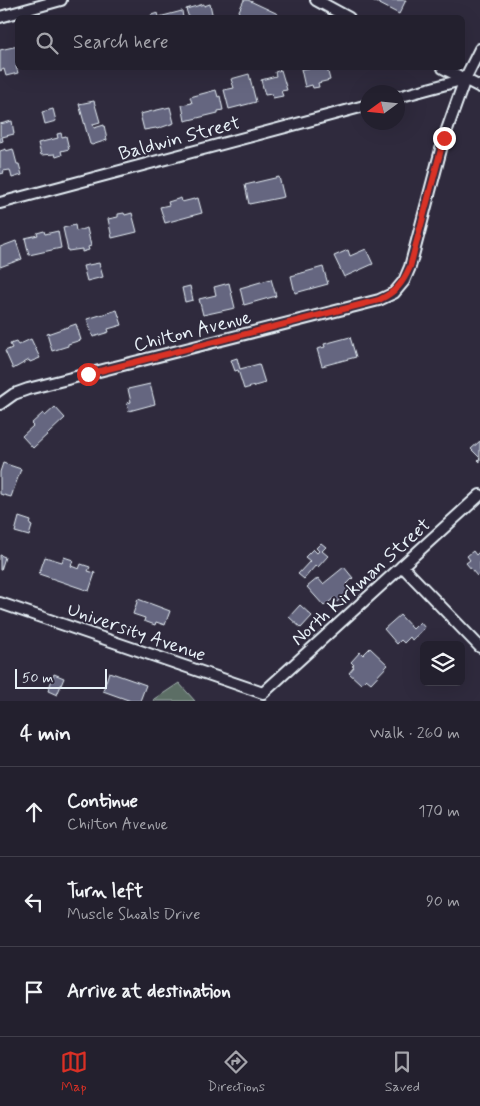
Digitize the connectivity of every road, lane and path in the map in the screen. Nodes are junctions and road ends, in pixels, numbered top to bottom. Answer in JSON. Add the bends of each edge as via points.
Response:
{"nodes":[{"id":1,"x":61,"y":0,"type":"edge"},
{"id":2,"x":316,"y":0,"type":"edge"},
{"id":3,"x":344,"y":15,"type":"edge"},
{"id":4,"x":0,"y":17,"type":"edge"},
{"id":5,"x":480,"y":49,"type":"edge"},
{"id":6,"x":447,"y":70,"type":"edge"},
{"id":7,"x":465,"y":79,"type":"junction"},
{"id":8,"x":480,"y":87,"type":"edge"},
{"id":9,"x":405,"y":95,"type":"edge"},
{"id":10,"x":360,"y":107,"type":"edge"},
{"id":11,"x":0,"y":203,"type":"edge"},
{"id":12,"x":0,"y":404,"type":"edge"},
{"id":13,"x":480,"y":495,"type":"edge"},
{"id":14,"x":402,"y":566,"type":"junction"},
{"id":15,"x":0,"y":603,"type":"edge"},
{"id":16,"x":480,"y":647,"type":"edge"},
{"id":17,"x":263,"y":693,"type":"joint"}],
"edges":[{"from":1,"to":4,"type":"street"},
{"from":2,"to":3,"type":"street"},
{"from":5,"to":7,"type":"street"},
{"from":6,"to":7,"type":"street"},
{"from":7,"to":8,"type":"street"},
{"from":7,"to":9,"type":"street"},
{"from":7,"to":12,"type":"street","name":"Chilton Avenue","via":[[444,138],[410,267],[394,293],[307,319],[28,389]]},
{"from":10,"to":11,"type":"street","name":"Baldwin Street"},
{"from":13,"to":14,"type":"street","name":"North Kirkman Street"},
{"from":14,"to":16,"type":"street"},
{"from":14,"to":17,"type":"street","name":"North Kirkman Street"},
{"from":15,"to":17,"type":"street","name":"University Avenue"}]}
